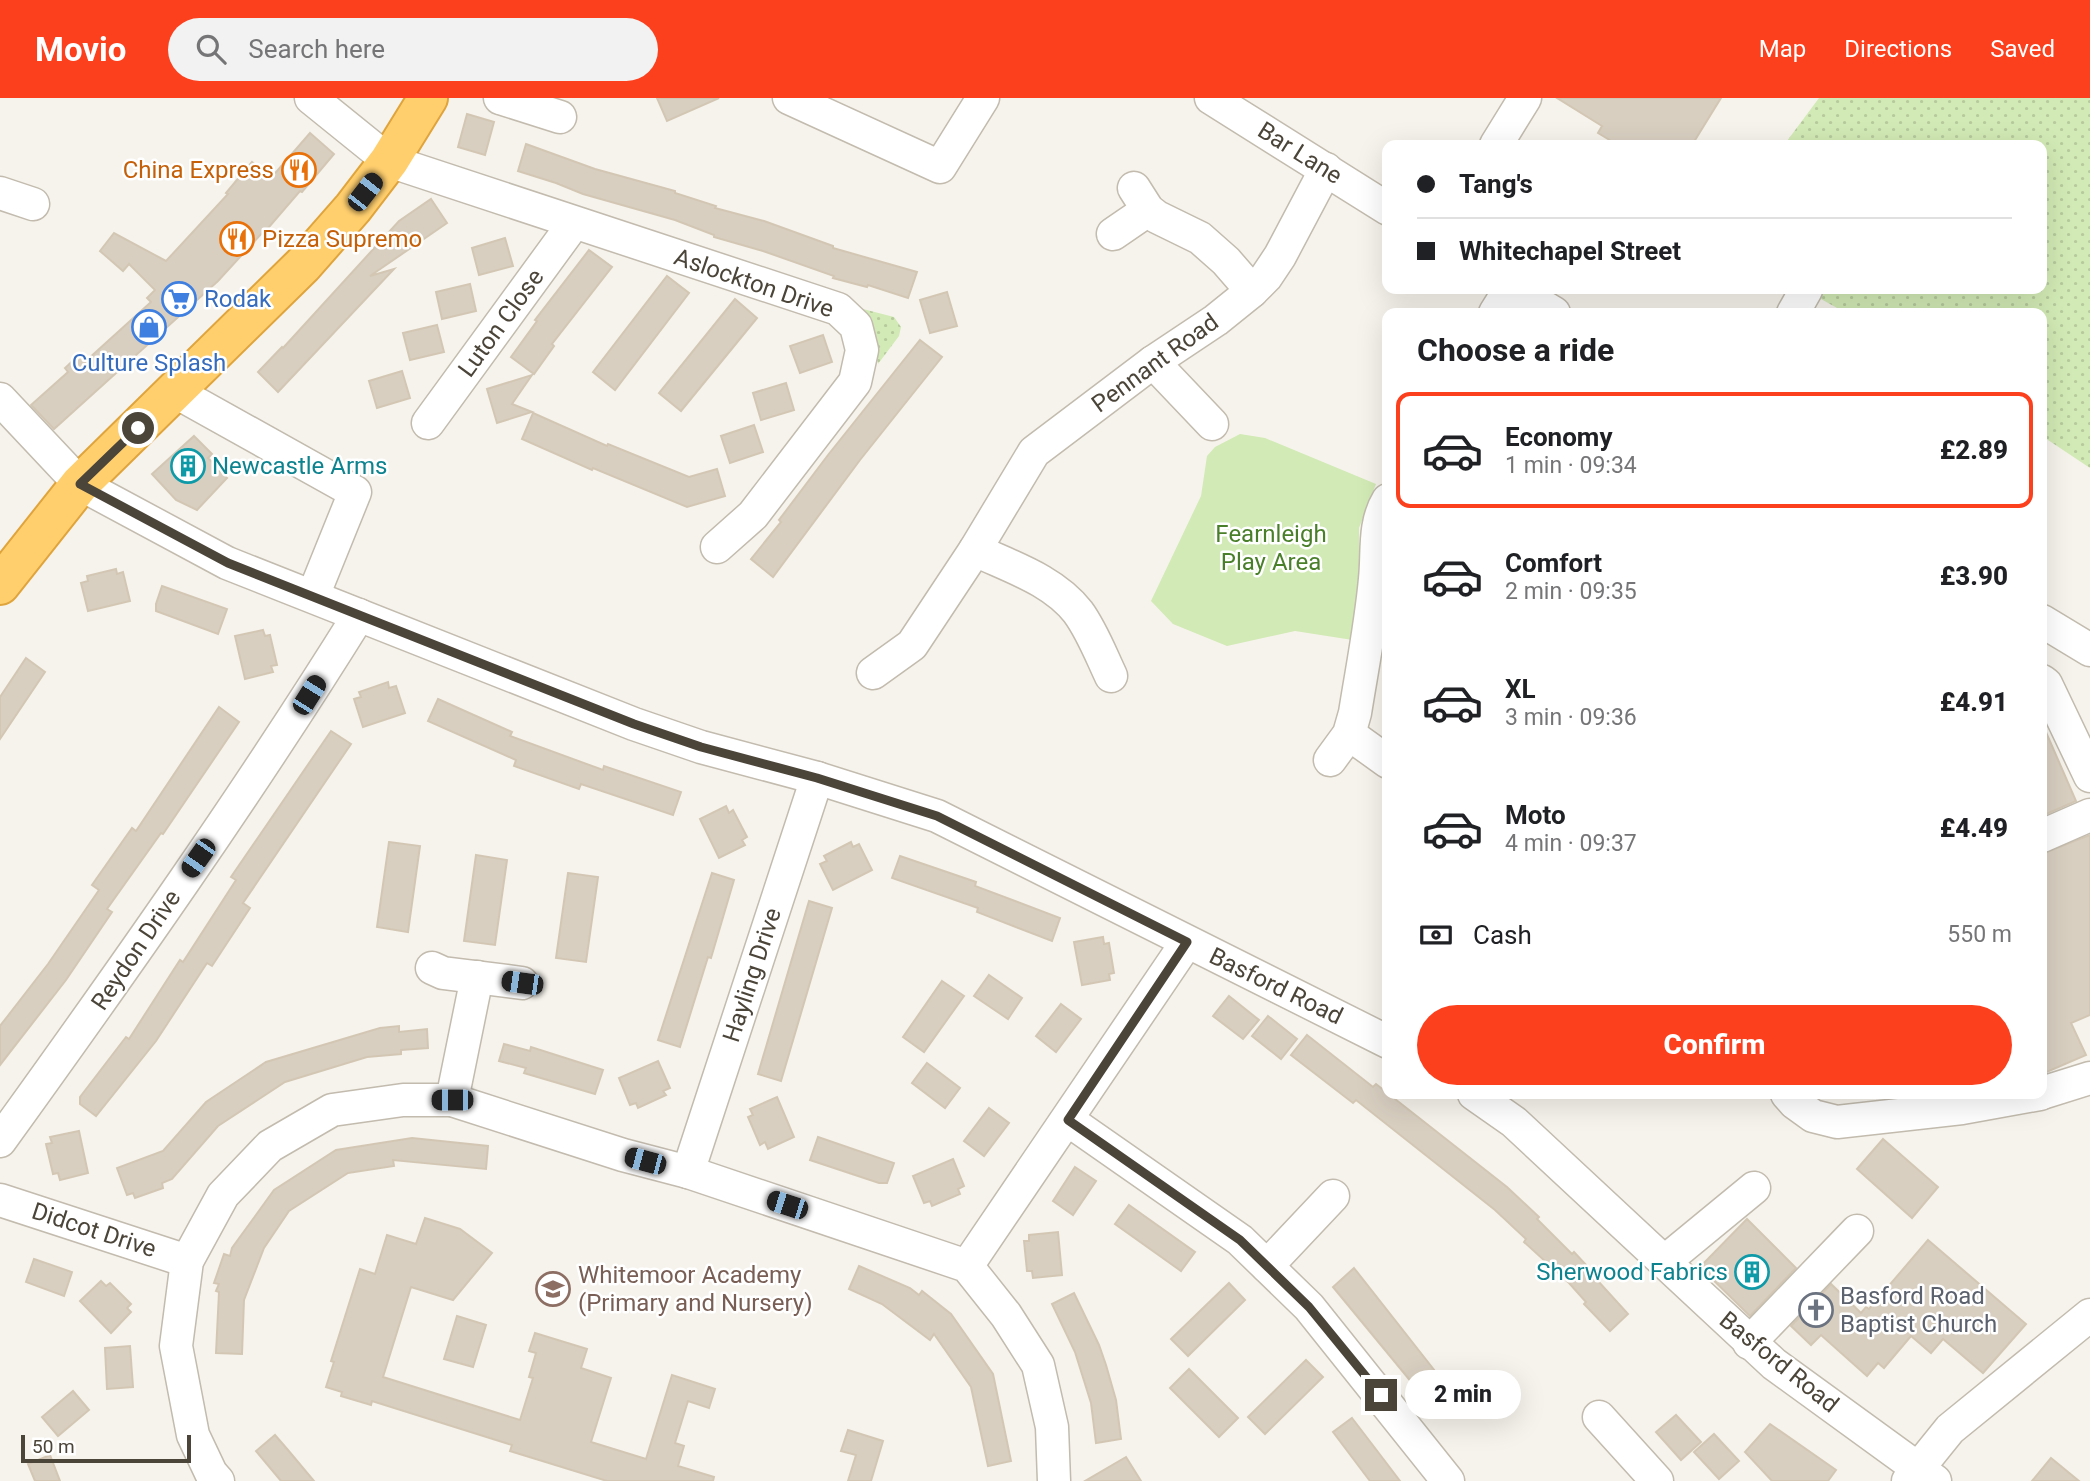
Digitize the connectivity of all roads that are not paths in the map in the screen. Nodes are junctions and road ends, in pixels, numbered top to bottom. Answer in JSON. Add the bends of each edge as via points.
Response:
{"nodes":[{"id":1,"x":311,"y":98,"type":"edge"},
{"id":2,"x":428,"y":98,"type":"edge"},
{"id":3,"x":500,"y":98,"type":"edge"},
{"id":4,"x":789,"y":98,"type":"edge"},
{"id":5,"x":984,"y":98,"type":"edge"},
{"id":6,"x":1211,"y":98,"type":"edge"},
{"id":7,"x":1525,"y":98,"type":"edge"},
{"id":8,"x":560,"y":117,"type":"dead end"},
{"id":9,"x":1499,"y":140,"type":"edge"},
{"id":10,"x":389,"y":161,"type":"junction"},
{"id":11,"x":1326,"y":169,"type":"junction"},
{"id":12,"x":0,"y":193,"type":"edge"},
{"id":13,"x":33,"y":204,"type":"dead end"},
{"id":14,"x":1382,"y":205,"type":"edge"},
{"id":15,"x":573,"y":223,"type":"junction"},
{"id":16,"x":1113,"y":234,"type":"dead end"},
{"id":17,"x":1252,"y":291,"type":"junction"},
{"id":18,"x":1521,"y":294,"type":"edge"},
{"id":19,"x":1545,"y":308,"type":"edge"},
{"id":20,"x":1153,"y":362,"type":"junction"},
{"id":21,"x":174,"y":391,"type":"junction"},
{"id":22,"x":0,"y":399,"type":"edge"},
{"id":23,"x":428,"y":423,"type":"dead end"},
{"id":24,"x":1212,"y":424,"type":"dead end"},
{"id":25,"x":80,"y":484,"type":"junction"},
{"id":26,"x":1382,"y":515,"type":"edge"},
{"id":27,"x":717,"y":547,"type":"dead end"},
{"id":28,"x":975,"y":550,"type":"junction"},
{"id":29,"x":1382,"y":578,"type":"edge"},
{"id":30,"x":0,"y":585,"type":"edge"},
{"id":31,"x":313,"y":596,"type":"junction"},
{"id":32,"x":359,"y":615,"type":"junction"},
{"id":33,"x":2047,"y":624,"type":"edge"},
{"id":34,"x":2090,"y":650,"type":"edge"},
{"id":35,"x":1111,"y":654,"type":"dead end"},
{"id":36,"x":873,"y":673,"type":"dead end"},
{"id":37,"x":2047,"y":686,"type":"edge"},
{"id":38,"x":1349,"y":734,"type":"junction"},
{"id":39,"x":1382,"y":758,"type":"edge"},
{"id":40,"x":1330,"y":760,"type":"dead end"},
{"id":41,"x":2090,"y":776,"type":"edge"},
{"id":42,"x":817,"y":778,"type":"junction"},
{"id":43,"x":2090,"y":815,"type":"edge"},
{"id":44,"x":2047,"y":834,"type":"edge"},
{"id":45,"x":1187,"y":942,"type":"junction"},
{"id":46,"x":432,"y":968,"type":"dead end"},
{"id":47,"x":477,"y":977,"type":"junction"},
{"id":48,"x":522,"y":983,"type":"dead end"},
{"id":49,"x":1382,"y":1039,"type":"edge"},
{"id":50,"x":2090,"y":1078,"type":"edge"},
{"id":51,"x":2047,"y":1091,"type":"edge"},
{"id":52,"x":1481,"y":1099,"type":"edge"},
{"id":53,"x":1791,"y":1099,"type":"edge"},
{"id":54,"x":2009,"y":1099,"type":"edge"},
{"id":55,"x":452,"y":1100,"type":"junction"},
{"id":56,"x":1068,"y":1120,"type":"junction"},
{"id":57,"x":0,"y":1141,"type":"edge"},
{"id":58,"x":688,"y":1172,"type":"junction"},
{"id":59,"x":1754,"y":1188,"type":"dead end"},
{"id":60,"x":1333,"y":1196,"type":"dead end"},
{"id":61,"x":0,"y":1200,"type":"edge"},
{"id":62,"x":1857,"y":1231,"type":"dead end"},
{"id":63,"x":187,"y":1261,"type":"junction"},
{"id":64,"x":1664,"y":1262,"type":"junction"},
{"id":65,"x":967,"y":1266,"type":"junction"},
{"id":66,"x":1267,"y":1266,"type":"junction"},
{"id":67,"x":2090,"y":1315,"type":"edge"},
{"id":68,"x":1749,"y":1343,"type":"junction"},
{"id":69,"x":1599,"y":1416,"type":"dead end"},
{"id":70,"x":1921,"y":1477,"type":"edge"},
{"id":71,"x":218,"y":1481,"type":"edge"},
{"id":72,"x":1054,"y":1481,"type":"edge"},
{"id":73,"x":1448,"y":1481,"type":"edge"},
{"id":74,"x":1657,"y":1481,"type":"edge"}],
"edges":[{"from":1,"to":10,"type":"street"},
{"from":2,"to":10,"type":"highway"},
{"from":3,"to":8,"type":"street"},
{"from":4,"to":5,"type":"street","via":[[940,167]]},
{"from":6,"to":11,"type":"street","name":"Bar Lane"},
{"from":7,"to":9,"type":"street"},
{"from":10,"to":15,"type":"street","name":"Aslockton Drive"},
{"from":10,"to":21,"type":"highway","via":[[303,265]]},
{"from":11,"to":14,"type":"street","name":"Bar Lane"},
{"from":11,"to":17,"type":"street","name":"Pennant Road","via":[[1280,256]]},
{"from":12,"to":13,"type":"street"},
{"from":15,"to":23,"type":"street","name":"Luton Close"},
{"from":15,"to":27,"type":"street","name":"Aslockton Drive","via":[[838,309],[856,326],[862,350],[855,382],[753,514]]},
{"from":16,"to":17,"type":"street","via":[[1141,199],[1157,217],[1200,238]]},
{"from":17,"to":20,"type":"street","name":"Pennant Road"},
{"from":18,"to":19,"type":"street"},
{"from":20,"to":24,"type":"street"},
{"from":20,"to":28,"type":"street","name":"Pennant Road","via":[[1034,452]]},
{"from":21,"to":25,"type":"highway"},
{"from":21,"to":31,"type":"street","via":[[355,492]]},
{"from":22,"to":25,"type":"street","name":"Basford Road"},
{"from":25,"to":30,"type":"highway"},
{"from":25,"to":31,"type":"street","name":"Basford Road","via":[[228,563]]},
{"from":26,"to":29,"type":"street","via":[[1376,538]]},
{"from":28,"to":35,"type":"street","via":[[1041,580],[1060,594]]},
{"from":28,"to":36,"type":"street","name":"Pennant Road","via":[[919,652]]},
{"from":29,"to":38,"type":"street"},
{"from":31,"to":32,"type":"street","name":"Basford Road"},
{"from":32,"to":42,"type":"street","name":"Basford Road","via":[[634,724]]},
{"from":32,"to":57,"type":"street","name":"Reydon Drive","via":[[113,985]]},
{"from":33,"to":34,"type":"street"},
{"from":37,"to":41,"type":"street"},
{"from":38,"to":39,"type":"street"},
{"from":38,"to":40,"type":"street"},
{"from":42,"to":45,"type":"street","name":"Basford Road","via":[[937,816]]},
{"from":42,"to":58,"type":"street","name":"Hayling Drive"},
{"from":43,"to":44,"type":"street"},
{"from":45,"to":49,"type":"street","name":"Basford Road"},
{"from":45,"to":56,"type":"street"},
{"from":46,"to":47,"type":"street"},
{"from":47,"to":48,"type":"street"},
{"from":47,"to":55,"type":"street"},
{"from":50,"to":51,"type":"street"},
{"from":52,"to":64,"type":"street","name":"Basford Road","via":[[1514,1122]]},
{"from":53,"to":54,"type":"street","via":[[1813,1116],[1837,1122]]},
{"from":55,"to":58,"type":"street"},
{"from":55,"to":63,"type":"street","via":[[403,1100],[332,1110],[270,1146],[223,1195]]},
{"from":56,"to":65,"type":"street"},
{"from":56,"to":66,"type":"street","via":[[1240,1240]]},
{"from":58,"to":65,"type":"street"},
{"from":59,"to":64,"type":"street"},
{"from":60,"to":66,"type":"street"},
{"from":61,"to":63,"type":"street","name":"Didcot Drive"},
{"from":62,"to":68,"type":"street"},
{"from":63,"to":71,"type":"street","via":[[176,1346],[193,1435]]},
{"from":64,"to":68,"type":"street","name":"Basford Road"},
{"from":65,"to":72,"type":"street","via":[[1038,1365],[1052,1427]]},
{"from":66,"to":73,"type":"street","via":[[1309,1307]]},
{"from":67,"to":70,"type":"street","via":[[1950,1429]]},
{"from":68,"to":70,"type":"street","name":"Basford Road"},
{"from":69,"to":74,"type":"street"}]}
